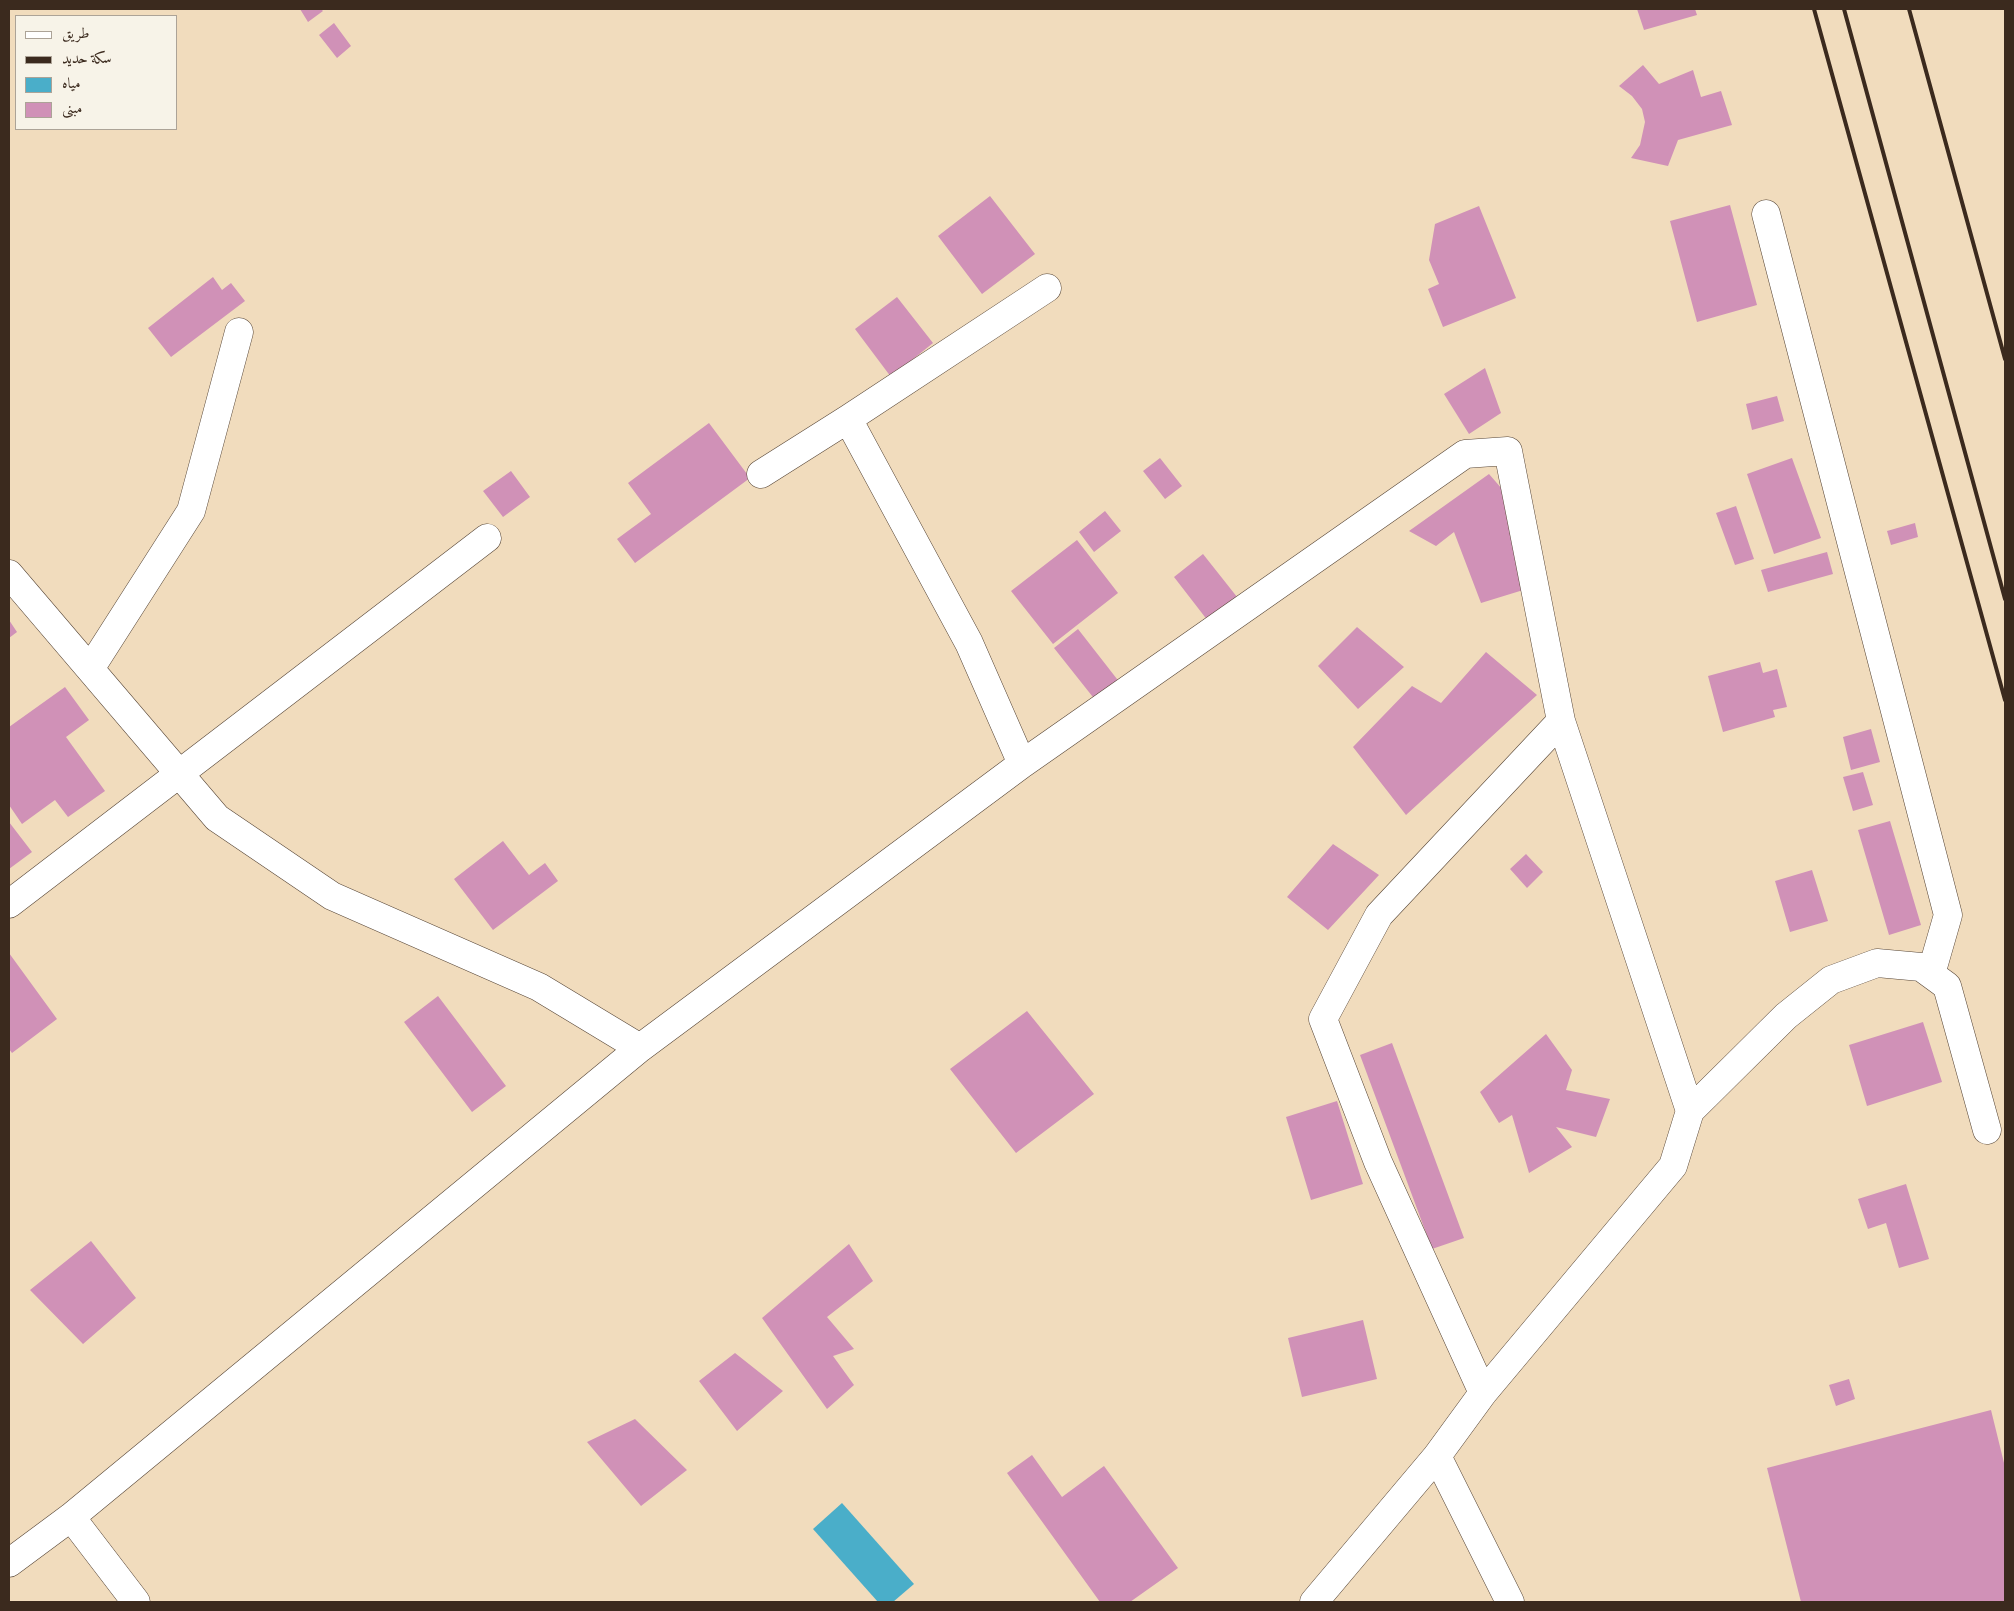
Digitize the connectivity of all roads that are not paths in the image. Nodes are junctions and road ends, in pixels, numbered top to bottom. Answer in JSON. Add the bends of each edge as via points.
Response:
{"nodes":[{"id":1,"x":1766,"y":214,"type":"dead end"},
{"id":2,"x":1047,"y":288,"type":"dead end"},
{"id":3,"x":239,"y":332,"type":"dead end"},
{"id":4,"x":848,"y":419,"type":"junction"},
{"id":5,"x":761,"y":474,"type":"dead end"},
{"id":6,"x":487,"y":538,"type":"dead end"},
{"id":7,"x":9,"y":574,"type":"edge"},
{"id":8,"x":90,"y":670,"type":"junction"},
{"id":9,"x":1561,"y":722,"type":"junction"},
{"id":10,"x":1022,"y":764,"type":"junction"},
{"id":11,"x":179,"y":774,"type":"junction"},
{"id":12,"x":9,"y":904,"type":"edge"},
{"id":13,"x":1931,"y":974,"type":"junction"},
{"id":14,"x":640,"y":1048,"type":"junction"},
{"id":15,"x":1690,"y":1111,"type":"junction"},
{"id":16,"x":1987,"y":1130,"type":"dead end"},
{"id":17,"x":1483,"y":1393,"type":"junction"},
{"id":18,"x":1437,"y":1456,"type":"junction"},
{"id":19,"x":71,"y":1517,"type":"junction"},
{"id":20,"x":9,"y":1563,"type":"edge"},
{"id":21,"x":136,"y":1602,"type":"edge"},
{"id":22,"x":1314,"y":1602,"type":"edge"},
{"id":23,"x":1510,"y":1602,"type":"edge"}],
"edges":[{"from":1,"to":13,"type":"street","via":[[1948,915]]},
{"from":2,"to":4,"type":"street"},
{"from":3,"to":8,"type":"street","via":[[191,511]]},
{"from":4,"to":5,"type":"street"},
{"from":4,"to":10,"type":"street","via":[[969,642]]},
{"from":6,"to":11,"type":"street"},
{"from":7,"to":8,"type":"street"},
{"from":8,"to":11,"type":"street"},
{"from":9,"to":10,"type":"street","via":[[1508,451],[1466,454]]},
{"from":9,"to":15,"type":"street"},
{"from":9,"to":17,"type":"street","via":[[1380,915],[1323,1018],[1378,1162]]},
{"from":10,"to":14,"type":"street"},
{"from":11,"to":12,"type":"street"},
{"from":11,"to":14,"type":"street","via":[[217,818],[332,896],[539,987]]},
{"from":13,"to":15,"type":"street","via":[[1921,967],[1877,963],[1831,980],[1786,1016]]},
{"from":13,"to":16,"type":"street","via":[[1947,986]]},
{"from":14,"to":19,"type":"street"},
{"from":15,"to":17,"type":"street","via":[[1673,1166]]},
{"from":17,"to":18,"type":"street"},
{"from":18,"to":22,"type":"street"},
{"from":18,"to":23,"type":"street"},
{"from":19,"to":20,"type":"street"},
{"from":19,"to":21,"type":"street"}]}
